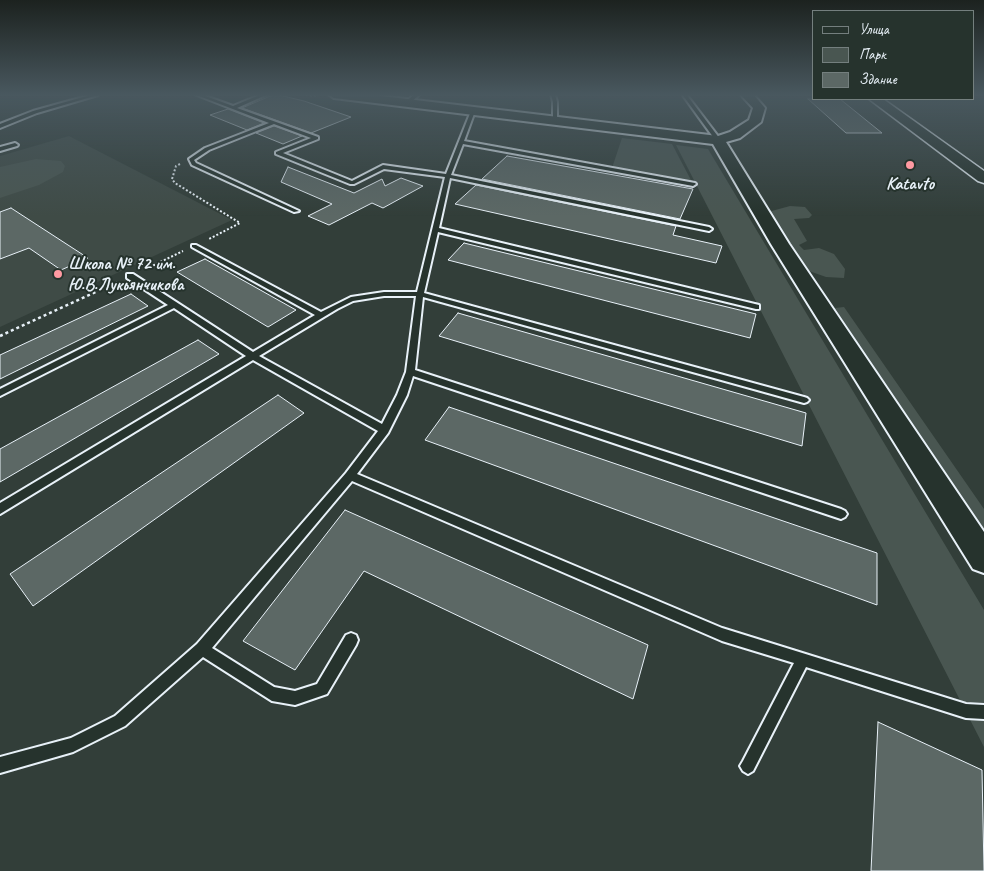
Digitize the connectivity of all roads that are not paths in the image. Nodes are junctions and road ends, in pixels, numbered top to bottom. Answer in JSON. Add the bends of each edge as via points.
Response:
{"nodes":[{"id":1,"x":244,"y":135,"type":"edge"},
{"id":2,"x":307,"y":135,"type":"edge"},
{"id":3,"x":465,"y":135,"type":"edge"},
{"id":4,"x":670,"y":135,"type":"edge"},
{"id":5,"x":714,"y":135,"type":"edge"},
{"id":6,"x":736,"y":135,"type":"edge"},
{"id":7,"x":924,"y":135,"type":"edge"},
{"id":8,"x":718,"y":140,"type":"junction"},
{"id":9,"x":462,"y":142,"type":"junction"},
{"id":10,"x":15,"y":145,"type":"dead end"},
{"id":11,"x":0,"y":150,"type":"edge"},
{"id":12,"x":448,"y":176,"type":"junction"},
{"id":13,"x":984,"y":178,"type":"edge"},
{"id":14,"x":693,"y":184,"type":"dead end"},
{"id":15,"x":296,"y":211,"type":"dead end"},
{"id":16,"x":435,"y":229,"type":"junction"},
{"id":17,"x":709,"y":229,"type":"dead end"},
{"id":18,"x":194,"y":246,"type":"road end"},
{"id":19,"x":130,"y":276,"type":"road end"},
{"id":20,"x":420,"y":294,"type":"junction"},
{"id":21,"x":174,"y":305,"type":"junction"},
{"id":22,"x":756,"y":307,"type":"dead end"},
{"id":23,"x":321,"y":315,"type":"junction"},
{"id":24,"x":254,"y":357,"type":"junction"},
{"id":25,"x":410,"y":372,"type":"junction"},
{"id":26,"x":0,"y":393,"type":"edge"},
{"id":27,"x":804,"y":400,"type":"dead end"},
{"id":28,"x":384,"y":430,"type":"junction"},
{"id":29,"x":350,"y":476,"type":"junction"},
{"id":30,"x":0,"y":509,"type":"edge"},
{"id":31,"x":841,"y":514,"type":"dead end"},
{"id":32,"x":984,"y":559,"type":"edge"},
{"id":33,"x":351,"y":640,"type":"dead end"},
{"id":34,"x":202,"y":649,"type":"junction"},
{"id":35,"x":803,"y":660,"type":"junction"},
{"id":36,"x":984,"y":712,"type":"edge"},
{"id":37,"x":0,"y":765,"type":"edge"},
{"id":38,"x":748,"y":766,"type":"dead end"}],
"edges":[{"from":1,"to":15,"type":"lane","via":[[191,160]]},
{"from":2,"to":12,"type":"lane","via":[[316,138],[278,153],[352,183],[383,167]]},
{"from":3,"to":9,"type":"lane"},
{"from":4,"to":8,"type":"street"},
{"from":5,"to":8,"type":"lane"},
{"from":6,"to":8,"type":"street"},
{"from":7,"to":13,"type":"highway"},
{"from":8,"to":32,"type":"street","via":[[780,244]]},
{"from":9,"to":12,"type":"lane"},
{"from":9,"to":14,"type":"lane"},
{"from":10,"to":11,"type":"lane"},
{"from":12,"to":16,"type":"lane"},
{"from":12,"to":17,"type":"lane"},
{"from":16,"to":20,"type":"lane"},
{"from":16,"to":22,"type":"lane"},
{"from":18,"to":23,"type":"lane"},
{"from":19,"to":21,"type":"lane"},
{"from":20,"to":23,"type":"lane","via":[[384,294],[352,299]]},
{"from":20,"to":25,"type":"lane"},
{"from":20,"to":27,"type":"lane"},
{"from":21,"to":24,"type":"lane"},
{"from":21,"to":26,"type":"lane"},
{"from":23,"to":24,"type":"lane"},
{"from":24,"to":28,"type":"lane"},
{"from":24,"to":30,"type":"lane"},
{"from":25,"to":28,"type":"lane"},
{"from":25,"to":31,"type":"lane"},
{"from":28,"to":29,"type":"lane"},
{"from":29,"to":34,"type":"lane"},
{"from":29,"to":35,"type":"lane","via":[[722,634]]},
{"from":33,"to":34,"type":"lane","via":[[322,689],[295,698],[272,694]]},
{"from":34,"to":37,"type":"lane","via":[[120,721],[73,745]]},
{"from":35,"to":36,"type":"lane","via":[[966,711]]},
{"from":35,"to":38,"type":"lane"}]}
